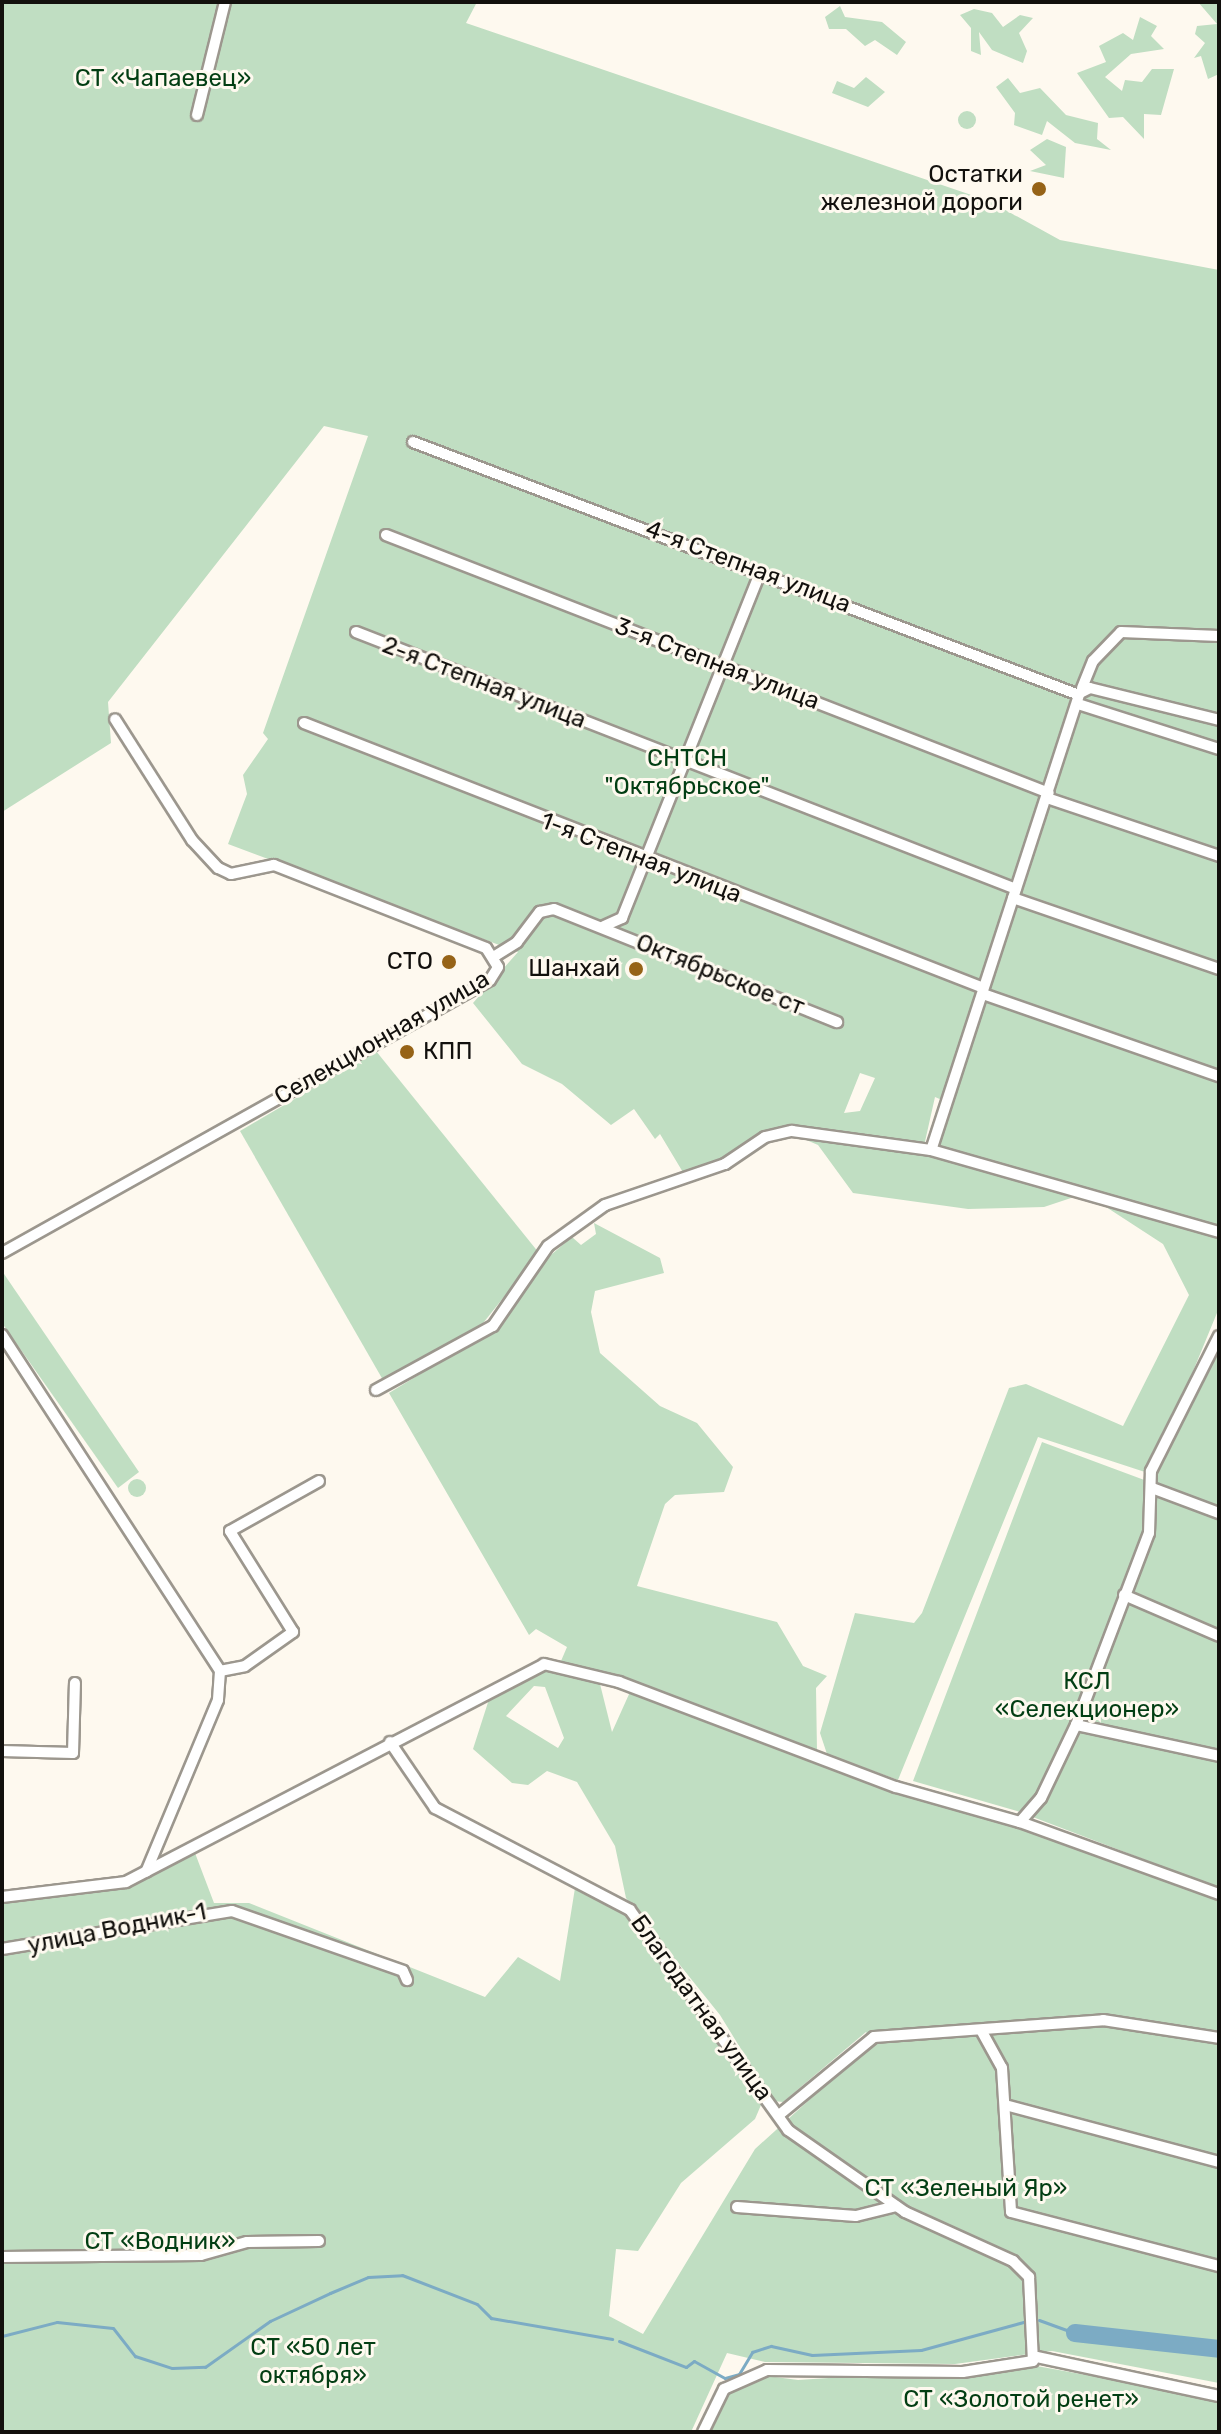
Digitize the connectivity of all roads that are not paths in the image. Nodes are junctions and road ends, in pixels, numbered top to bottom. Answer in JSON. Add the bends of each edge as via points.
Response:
{"nodes":[{"id":1,"x":225,"y":2,"type":"edge"},
{"id":2,"x":197,"y":115,"type":"dead end"},
{"id":3,"x":413,"y":442,"type":"dead end"},
{"id":4,"x":386,"y":535,"type":"dead end"},
{"id":5,"x":760,"y":573,"type":"junction"},
{"id":6,"x":356,"y":632,"type":"dead end"},
{"id":7,"x":1219,"y":636,"type":"edge"},
{"id":8,"x":725,"y":666,"type":"junction"},
{"id":9,"x":1079,"y":697,"type":"junction"},
{"id":10,"x":115,"y":719,"type":"dead end"},
{"id":11,"x":1219,"y":720,"type":"edge"},
{"id":12,"x":304,"y":723,"type":"dead end"},
{"id":13,"x":1219,"y":749,"type":"edge"},
{"id":14,"x":688,"y":763,"type":"junction"},
{"id":15,"x":1048,"y":795,"type":"junction"},
{"id":16,"x":1219,"y":856,"type":"edge"},
{"id":17,"x":646,"y":862,"type":"junction"},
{"id":18,"x":1015,"y":893,"type":"junction"},
{"id":19,"x":604,"y":926,"type":"junction"},
{"id":20,"x":495,"y":956,"type":"junction"},
{"id":21,"x":1219,"y":969,"type":"edge"},
{"id":22,"x":982,"y":990,"type":"junction"},
{"id":23,"x":837,"y":1022,"type":"dead end"},
{"id":24,"x":1219,"y":1076,"type":"edge"},
{"id":25,"x":931,"y":1150,"type":"junction"},
{"id":26,"x":1219,"y":1232,"type":"edge"},
{"id":27,"x":2,"y":1253,"type":"edge"},
{"id":28,"x":2,"y":1335,"type":"edge"},
{"id":29,"x":1219,"y":1336,"type":"edge"},
{"id":30,"x":376,"y":1390,"type":"dead end"},
{"id":31,"x":319,"y":1481,"type":"dead end"},
{"id":32,"x":1152,"y":1488,"type":"junction"},
{"id":33,"x":1219,"y":1513,"type":"edge"},
{"id":34,"x":1124,"y":1595,"type":"junction"},
{"id":35,"x":1219,"y":1636,"type":"edge"},
{"id":36,"x":220,"y":1671,"type":"junction"},
{"id":37,"x":75,"y":1683,"type":"dead end"},
{"id":38,"x":1076,"y":1725,"type":"junction"},
{"id":39,"x":390,"y":1742,"type":"junction"},
{"id":40,"x":2,"y":1751,"type":"edge"},
{"id":41,"x":1219,"y":1756,"type":"edge"},
{"id":42,"x":1020,"y":1822,"type":"junction"},
{"id":43,"x":157,"y":1846,"type":"junction"},
{"id":44,"x":174,"y":1859,"type":"junction"},
{"id":45,"x":146,"y":1872,"type":"junction"},
{"id":46,"x":1219,"y":1894,"type":"edge"},
{"id":47,"x":2,"y":1897,"type":"edge"},
{"id":48,"x":2,"y":1949,"type":"edge"},
{"id":49,"x":407,"y":1980,"type":"dead end"},
{"id":50,"x":981,"y":2030,"type":"junction"},
{"id":51,"x":1219,"y":2038,"type":"edge"},
{"id":52,"x":1009,"y":2106,"type":"junction"},
{"id":53,"x":779,"y":2115,"type":"junction"},
{"id":54,"x":1219,"y":2162,"type":"edge"},
{"id":55,"x":896,"y":2206,"type":"junction"},
{"id":56,"x":737,"y":2207,"type":"dead end"},
{"id":57,"x":319,"y":2241,"type":"dead end"},
{"id":58,"x":2,"y":2257,"type":"edge"},
{"id":59,"x":1219,"y":2266,"type":"edge"},
{"id":60,"x":1037,"y":2357,"type":"junction"},
{"id":61,"x":1219,"y":2396,"type":"edge"},
{"id":62,"x":703,"y":2432,"type":"edge"}],
"edges":[{"from":1,"to":2,"type":"street"},
{"from":3,"to":5,"type":"street","name":"4-я Степная улица"},
{"from":4,"to":8,"type":"street","name":"3-я Степная улица"},
{"from":5,"to":8,"type":"street","name":"Октябрьское ст"},
{"from":5,"to":9,"type":"street","name":"4-я Степная улица"},
{"from":6,"to":14,"type":"street","name":"2-я Степная улица"},
{"from":7,"to":9,"type":"street","via":[[1121,632],[1093,661]]},
{"from":8,"to":14,"type":"street","name":"Октябрьское ст"},
{"from":8,"to":15,"type":"street","name":"3-я Степная улица"},
{"from":9,"to":11,"type":"street"},
{"from":9,"to":13,"type":"street","name":"4-я Степная улица"},
{"from":9,"to":15,"type":"street"},
{"from":10,"to":20,"type":"street","name":"Селекционная улица","via":[[192,840],[218,868],[231,874],[274,865]]},
{"from":12,"to":17,"type":"street","name":"1-я Степная улица"},
{"from":14,"to":17,"type":"street","name":"Октябрьское ст"},
{"from":14,"to":18,"type":"street","name":"2-я Степная улица"},
{"from":15,"to":16,"type":"street","name":"3-я Степная улица"},
{"from":15,"to":18,"type":"street"},
{"from":17,"to":19,"type":"street","name":"Октябрьское ст","via":[[622,918]]},
{"from":17,"to":22,"type":"street","name":"1-я Степная улица"},
{"from":18,"to":21,"type":"street","name":"2-я Степная улица"},
{"from":18,"to":22,"type":"street"},
{"from":19,"to":20,"type":"street","name":"Октябрьское ст","via":[[546,910]]},
{"from":19,"to":23,"type":"street","name":"Октябрьское ст"},
{"from":20,"to":27,"type":"street","name":"Селекционная улица","via":[[490,980]]},
{"from":22,"to":24,"type":"street","name":"1-я Степная улица"},
{"from":22,"to":25,"type":"street"},
{"from":25,"to":26,"type":"street"},
{"from":25,"to":30,"type":"street","via":[[792,1131],[765,1137],[725,1164],[605,1205],[548,1246],[493,1326]]},
{"from":28,"to":36,"type":"street"},
{"from":29,"to":32,"type":"street","via":[[1158,1453]]},
{"from":31,"to":36,"type":"street","via":[[230,1531],[293,1632],[245,1666]]},
{"from":32,"to":33,"type":"street"},
{"from":32,"to":34,"type":"street","via":[[1149,1533]]},
{"from":34,"to":35,"type":"street"},
{"from":34,"to":38,"type":"street"},
{"from":36,"to":43,"type":"street","via":[[218,1700]]},
{"from":37,"to":40,"type":"street","via":[[73,1753]]},
{"from":38,"to":41,"type":"street"},
{"from":38,"to":42,"type":"street","via":[[1041,1798]]},
{"from":39,"to":42,"type":"street","via":[[544,1664],[619,1682],[896,1787]]},
{"from":39,"to":44,"type":"street"},
{"from":39,"to":53,"type":"street","name":"Благодатная улица","via":[[435,1808],[630,1910]]},
{"from":42,"to":46,"type":"street"},
{"from":43,"to":44,"type":"street"},
{"from":43,"to":45,"type":"street"},
{"from":44,"to":45,"type":"street"},
{"from":45,"to":47,"type":"street","via":[[86,1890]]},
{"from":48,"to":49,"type":"street","name":"улица Водник-1","via":[[217,1910],[266,1919],[359,1961],[403,1971]]},
{"from":50,"to":51,"type":"street","via":[[1103,2020]]},
{"from":50,"to":52,"type":"street","via":[[1002,2068]]},
{"from":50,"to":53,"type":"street","via":[[874,2037]]},
{"from":52,"to":54,"type":"street"},
{"from":52,"to":59,"type":"street","via":[[1011,2212]]},
{"from":53,"to":55,"type":"street","name":"Благодатная улица","via":[[818,2154]]},
{"from":55,"to":56,"type":"street","via":[[841,2217]]},
{"from":55,"to":60,"type":"street","name":"Благодатная улица","via":[[1021,2267],[1032,2286]]},
{"from":57,"to":58,"type":"street","via":[[247,2242],[191,2256]]},
{"from":60,"to":61,"type":"street"},
{"from":60,"to":62,"type":"street","via":[[963,2372],[767,2370],[724,2389]]}]}
